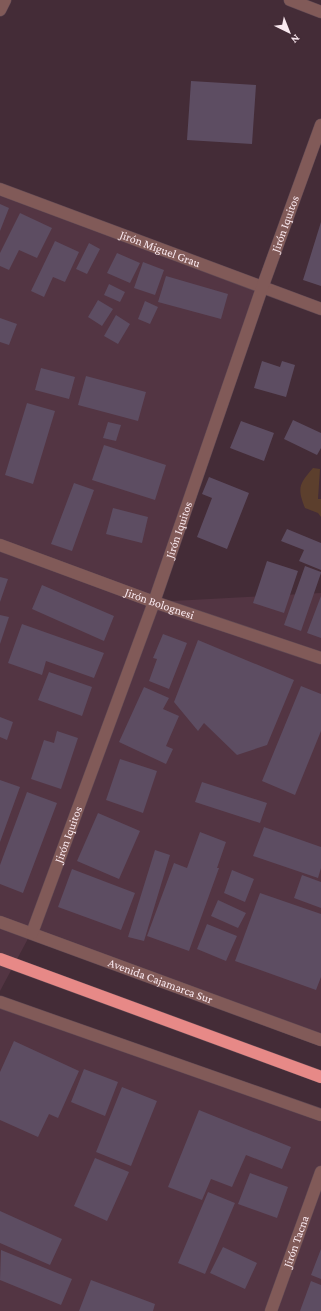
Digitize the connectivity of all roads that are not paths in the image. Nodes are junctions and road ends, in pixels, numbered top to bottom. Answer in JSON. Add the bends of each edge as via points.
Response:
{"nodes":[{"id":1,"x":5,"y":0,"type":"edge"},
{"id":2,"x":290,"y":0,"type":"edge"},
{"id":3,"x":0,"y":10,"type":"edge"},
{"id":4,"x":321,"y":12,"type":"edge"},
{"id":5,"x":321,"y":125,"type":"edge"},
{"id":6,"x":0,"y":190,"type":"edge"},
{"id":7,"x":262,"y":288,"type":"junction"},
{"id":8,"x":321,"y":309,"type":"edge"},
{"id":9,"x":0,"y":545,"type":"edge"},
{"id":10,"x":154,"y":602,"type":"junction"},
{"id":11,"x":321,"y":658,"type":"edge"},
{"id":12,"x":0,"y":922,"type":"edge"},
{"id":13,"x":32,"y":933,"type":"junction"},
{"id":14,"x":0,"y":959,"type":"edge"},
{"id":15,"x":0,"y":1002,"type":"edge"},
{"id":16,"x":321,"y":1040,"type":"edge"},
{"id":17,"x":321,"y":1077,"type":"edge"},
{"id":18,"x":321,"y":1115,"type":"edge"},
{"id":19,"x":321,"y":1172,"type":"edge"},
{"id":20,"x":271,"y":1311,"type":"edge"}],
"edges":[{"from":1,"to":3,"type":"street"},
{"from":2,"to":4,"type":"street"},
{"from":5,"to":7,"type":"street","name":"Jirón Iquitos"},
{"from":6,"to":7,"type":"street","name":"Jirón Miguel Grau"},
{"from":7,"to":8,"type":"street","name":"Jirón Miguel Grau"},
{"from":7,"to":10,"type":"street","name":"Jirón Iquitos"},
{"from":9,"to":10,"type":"street","name":"Jirón Bolognesi"},
{"from":10,"to":11,"type":"street","name":"Jirón Bolognesi"},
{"from":10,"to":13,"type":"street","name":"Jirón Iquitos"},
{"from":12,"to":13,"type":"street","name":"Avenida Cajamarca Sur"},
{"from":13,"to":16,"type":"street","name":"Avenida Cajamarca Sur"},
{"from":14,"to":17,"type":"highway"},
{"from":15,"to":18,"type":"street"},
{"from":19,"to":20,"type":"street","name":"Jirón Tacna"}]}
